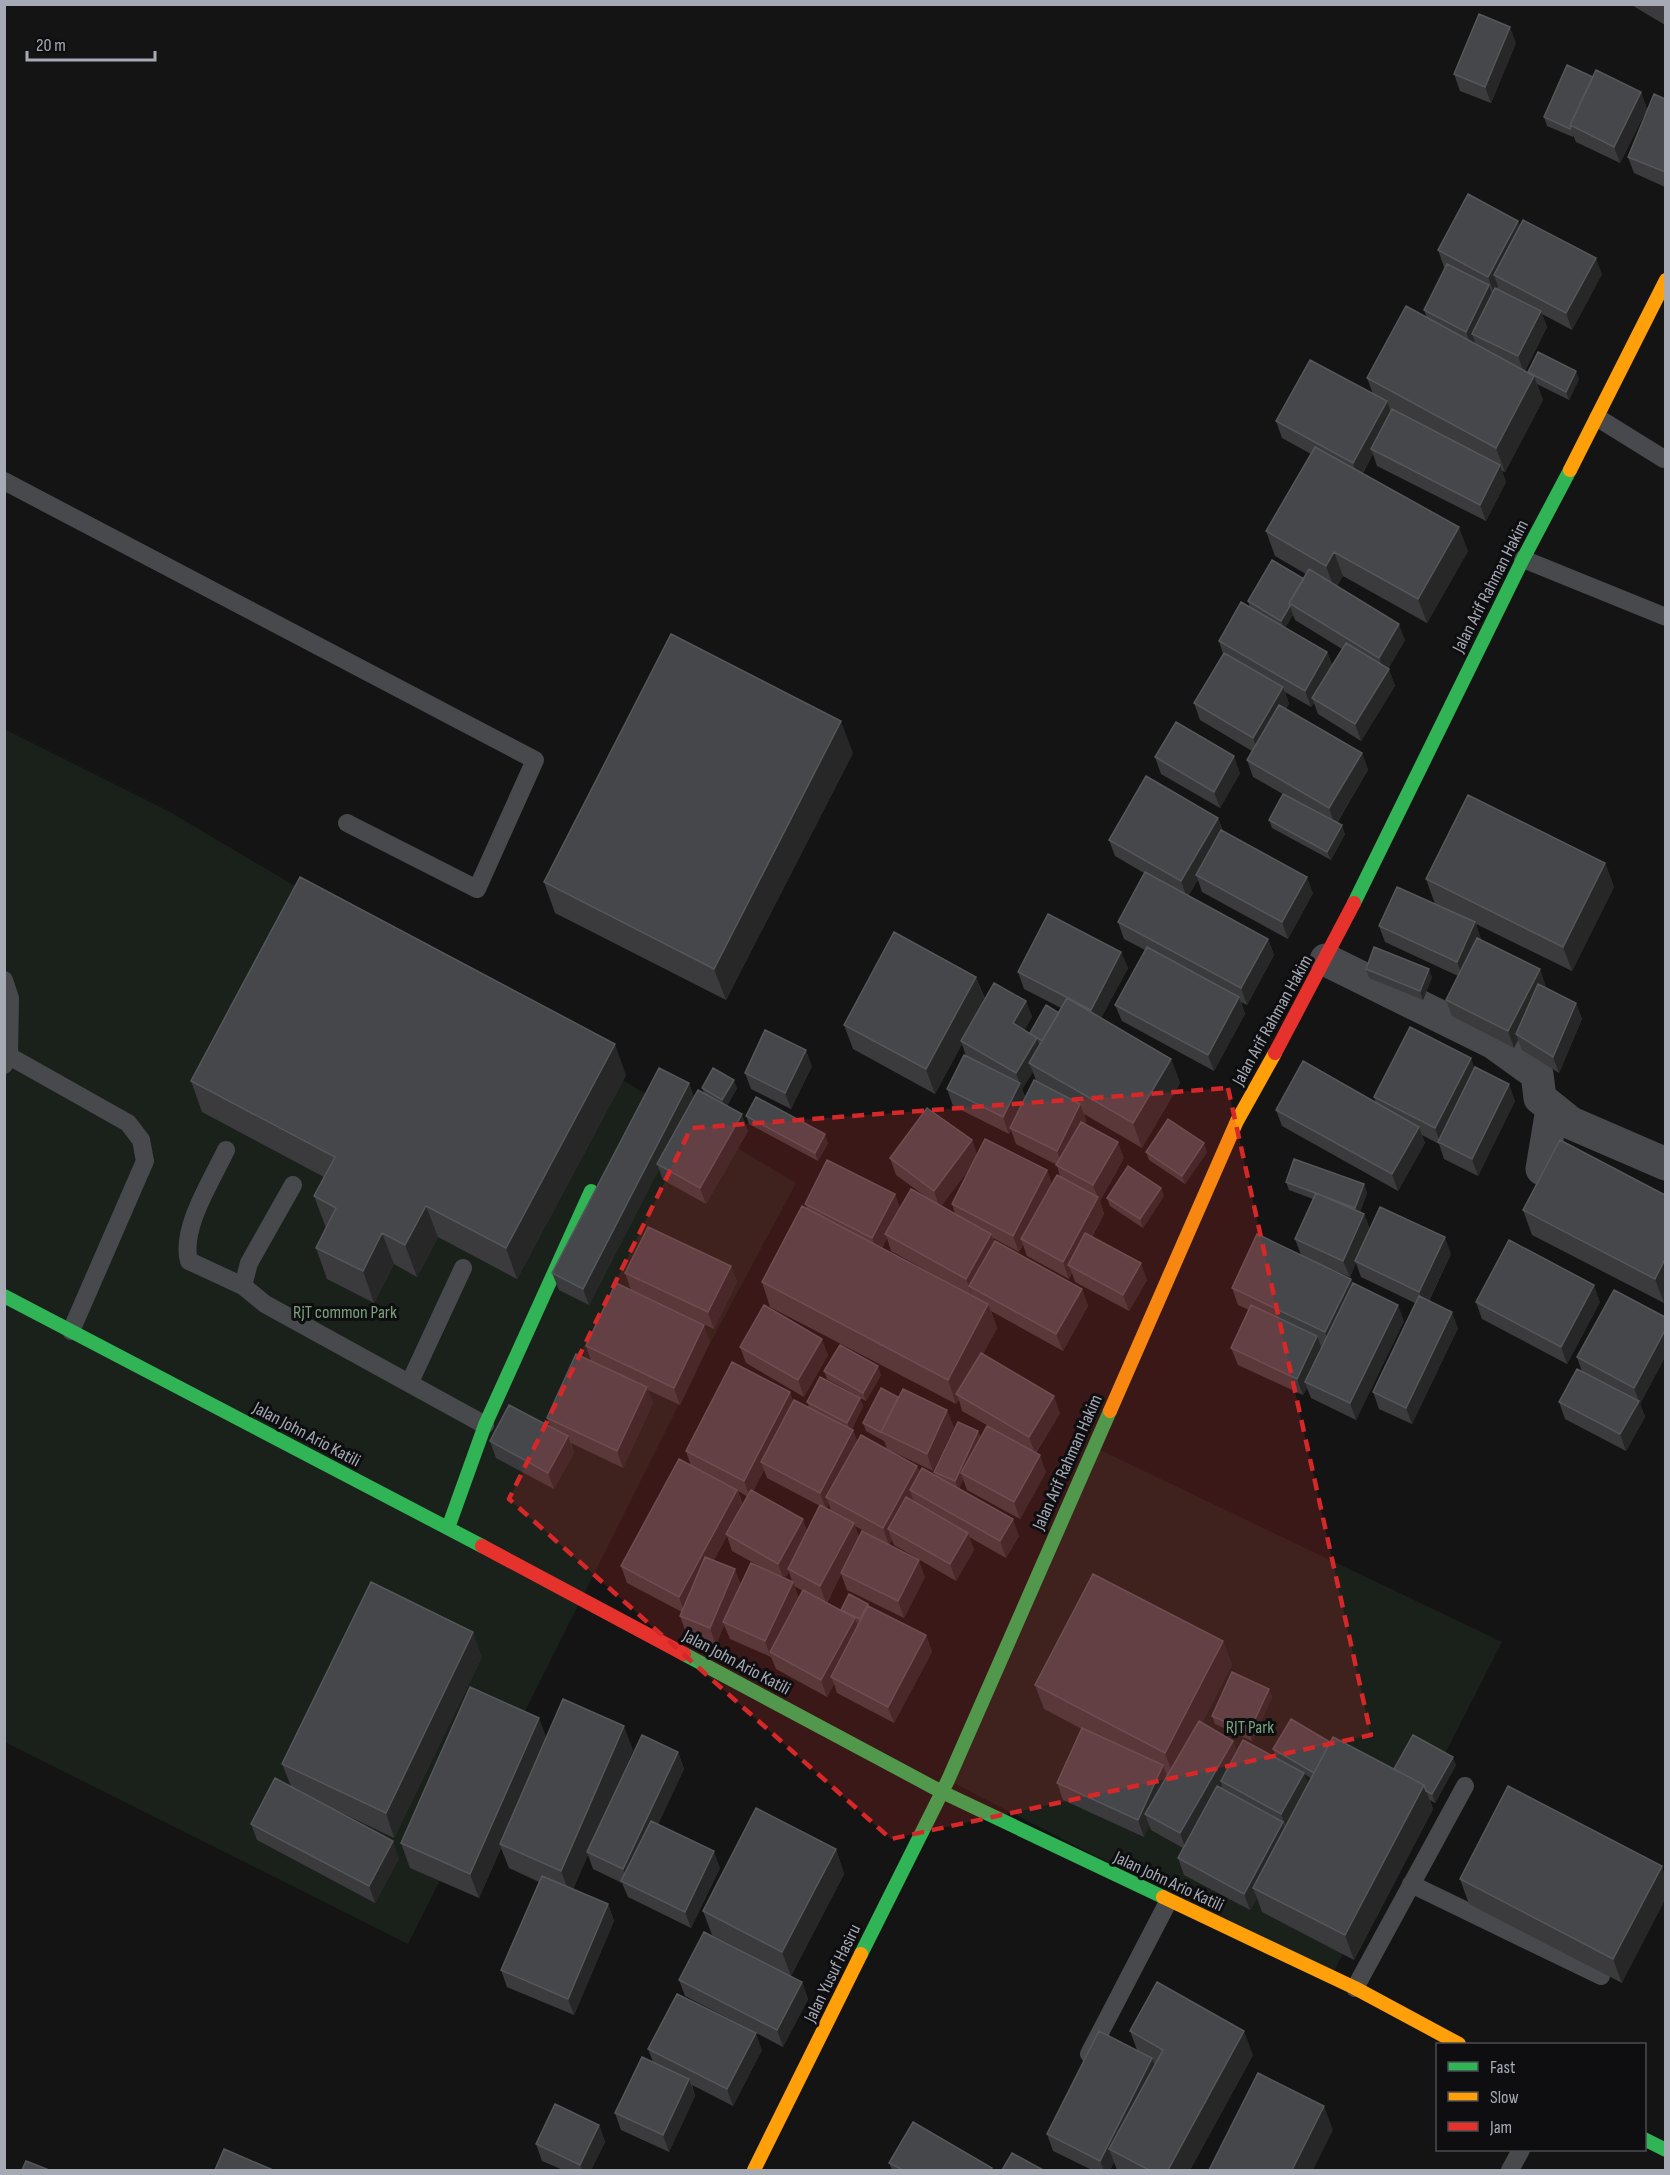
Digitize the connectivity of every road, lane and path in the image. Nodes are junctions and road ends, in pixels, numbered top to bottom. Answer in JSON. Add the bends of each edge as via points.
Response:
{"nodes":[{"id":1,"x":1665,"y":280,"type":"edge"},
{"id":2,"x":1598,"y":418,"type":"junction"},
{"id":3,"x":1664,"y":459,"type":"dead end"},
{"id":4,"x":4,"y":481,"type":"edge"},
{"id":5,"x":1523,"y":559,"type":"junction"},
{"id":6,"x":1665,"y":617,"type":"edge"},
{"id":7,"x":347,"y":823,"type":"dead end"},
{"id":8,"x":1326,"y":960,"type":"junction"},
{"id":9,"x":4,"y":980,"type":"edge"},
{"id":10,"x":7,"y":1060,"type":"edge"},
{"id":11,"x":1552,"y":1109,"type":"junction"},
{"id":12,"x":226,"y":1150,"type":"dead end"},
{"id":13,"x":1665,"y":1164,"type":"edge"},
{"id":14,"x":1542,"y":1169,"type":"edge"},
{"id":15,"x":293,"y":1185,"type":"dead end"},
{"id":16,"x":591,"y":1191,"type":"dead end"},
{"id":17,"x":463,"y":1268,"type":"dead end"},
{"id":18,"x":243,"y":1286,"type":"junction"},
{"id":19,"x":4,"y":1296,"type":"edge"},
{"id":20,"x":71,"y":1331,"type":"junction"},
{"id":21,"x":410,"y":1382,"type":"junction"},
{"id":22,"x":486,"y":1425,"type":"junction"},
{"id":23,"x":448,"y":1528,"type":"junction"},
{"id":24,"x":1465,"y":1786,"type":"dead end"},
{"id":25,"x":942,"y":1792,"type":"junction"},
{"id":26,"x":1412,"y":1884,"type":"junction"},
{"id":27,"x":1168,"y":1902,"type":"junction"},
{"id":28,"x":1601,"y":1976,"type":"edge"},
{"id":29,"x":1354,"y":1988,"type":"junction"},
{"id":30,"x":1458,"y":2043,"type":"edge"},
{"id":31,"x":1081,"y":2069,"type":"edge"},
{"id":32,"x":1646,"y":2140,"type":"edge"},
{"id":33,"x":1665,"y":2150,"type":"edge"},
{"id":34,"x":1520,"y":2151,"type":"edge"},
{"id":35,"x":754,"y":2170,"type":"edge"},
{"id":36,"x":1510,"y":2170,"type":"edge"}],
"edges":[{"from":1,"to":2,"type":"main road","name":"Jalan Arif Rahman Hakim"},
{"from":2,"to":3,"type":"lane"},
{"from":2,"to":5,"type":"main road","name":"Jalan Arif Rahman Hakim"},
{"from":4,"to":7,"type":"lane","via":[[535,760],[477,889]]},
{"from":5,"to":6,"type":"lane"},
{"from":5,"to":8,"type":"main road","name":"Jalan Arif Rahman Hakim"},
{"from":8,"to":11,"type":"street","via":[[1494,1043],[1537,1074],[1540,1098]]},
{"from":8,"to":25,"type":"main road","name":"Jalan Arif Rahman Hakim","via":[[1237,1121]]},
{"from":9,"to":10,"type":"lane","via":[[10,998]]},
{"from":10,"to":20,"type":"lane","via":[[128,1123],[141,1140],[145,1161]]},
{"from":11,"to":13,"type":"street","via":[[1571,1123]]},
{"from":11,"to":14,"type":"street"},
{"from":12,"to":18,"type":"lane","via":[[188,1233],[185,1249],[189,1261]]},
{"from":15,"to":18,"type":"lane","via":[[249,1263]]},
{"from":16,"to":22,"type":"main road"},
{"from":17,"to":21,"type":"lane"},
{"from":18,"to":21,"type":"lane","via":[[264,1304]]},
{"from":19,"to":20,"type":"main road","name":"Jalan John Ario Katili"},
{"from":20,"to":23,"type":"main road","name":"Jalan John Ario Katili"},
{"from":21,"to":22,"type":"lane"},
{"from":22,"to":23,"type":"main road"},
{"from":23,"to":25,"type":"main road","name":"Jalan John Ario Katili"},
{"from":24,"to":26,"type":"lane"},
{"from":25,"to":27,"type":"main road","name":"Jalan John Ario Katili"},
{"from":25,"to":35,"type":"main road","name":"Jalan Yusuf Hasiru"},
{"from":26,"to":28,"type":"lane"},
{"from":26,"to":29,"type":"lane"},
{"from":27,"to":29,"type":"main road","name":"Jalan John Ario Katili"},
{"from":27,"to":31,"type":"lane"},
{"from":29,"to":30,"type":"main road","name":"Jalan John Ario Katili"},
{"from":32,"to":33,"type":"main road"},
{"from":34,"to":36,"type":"lane"}]}
